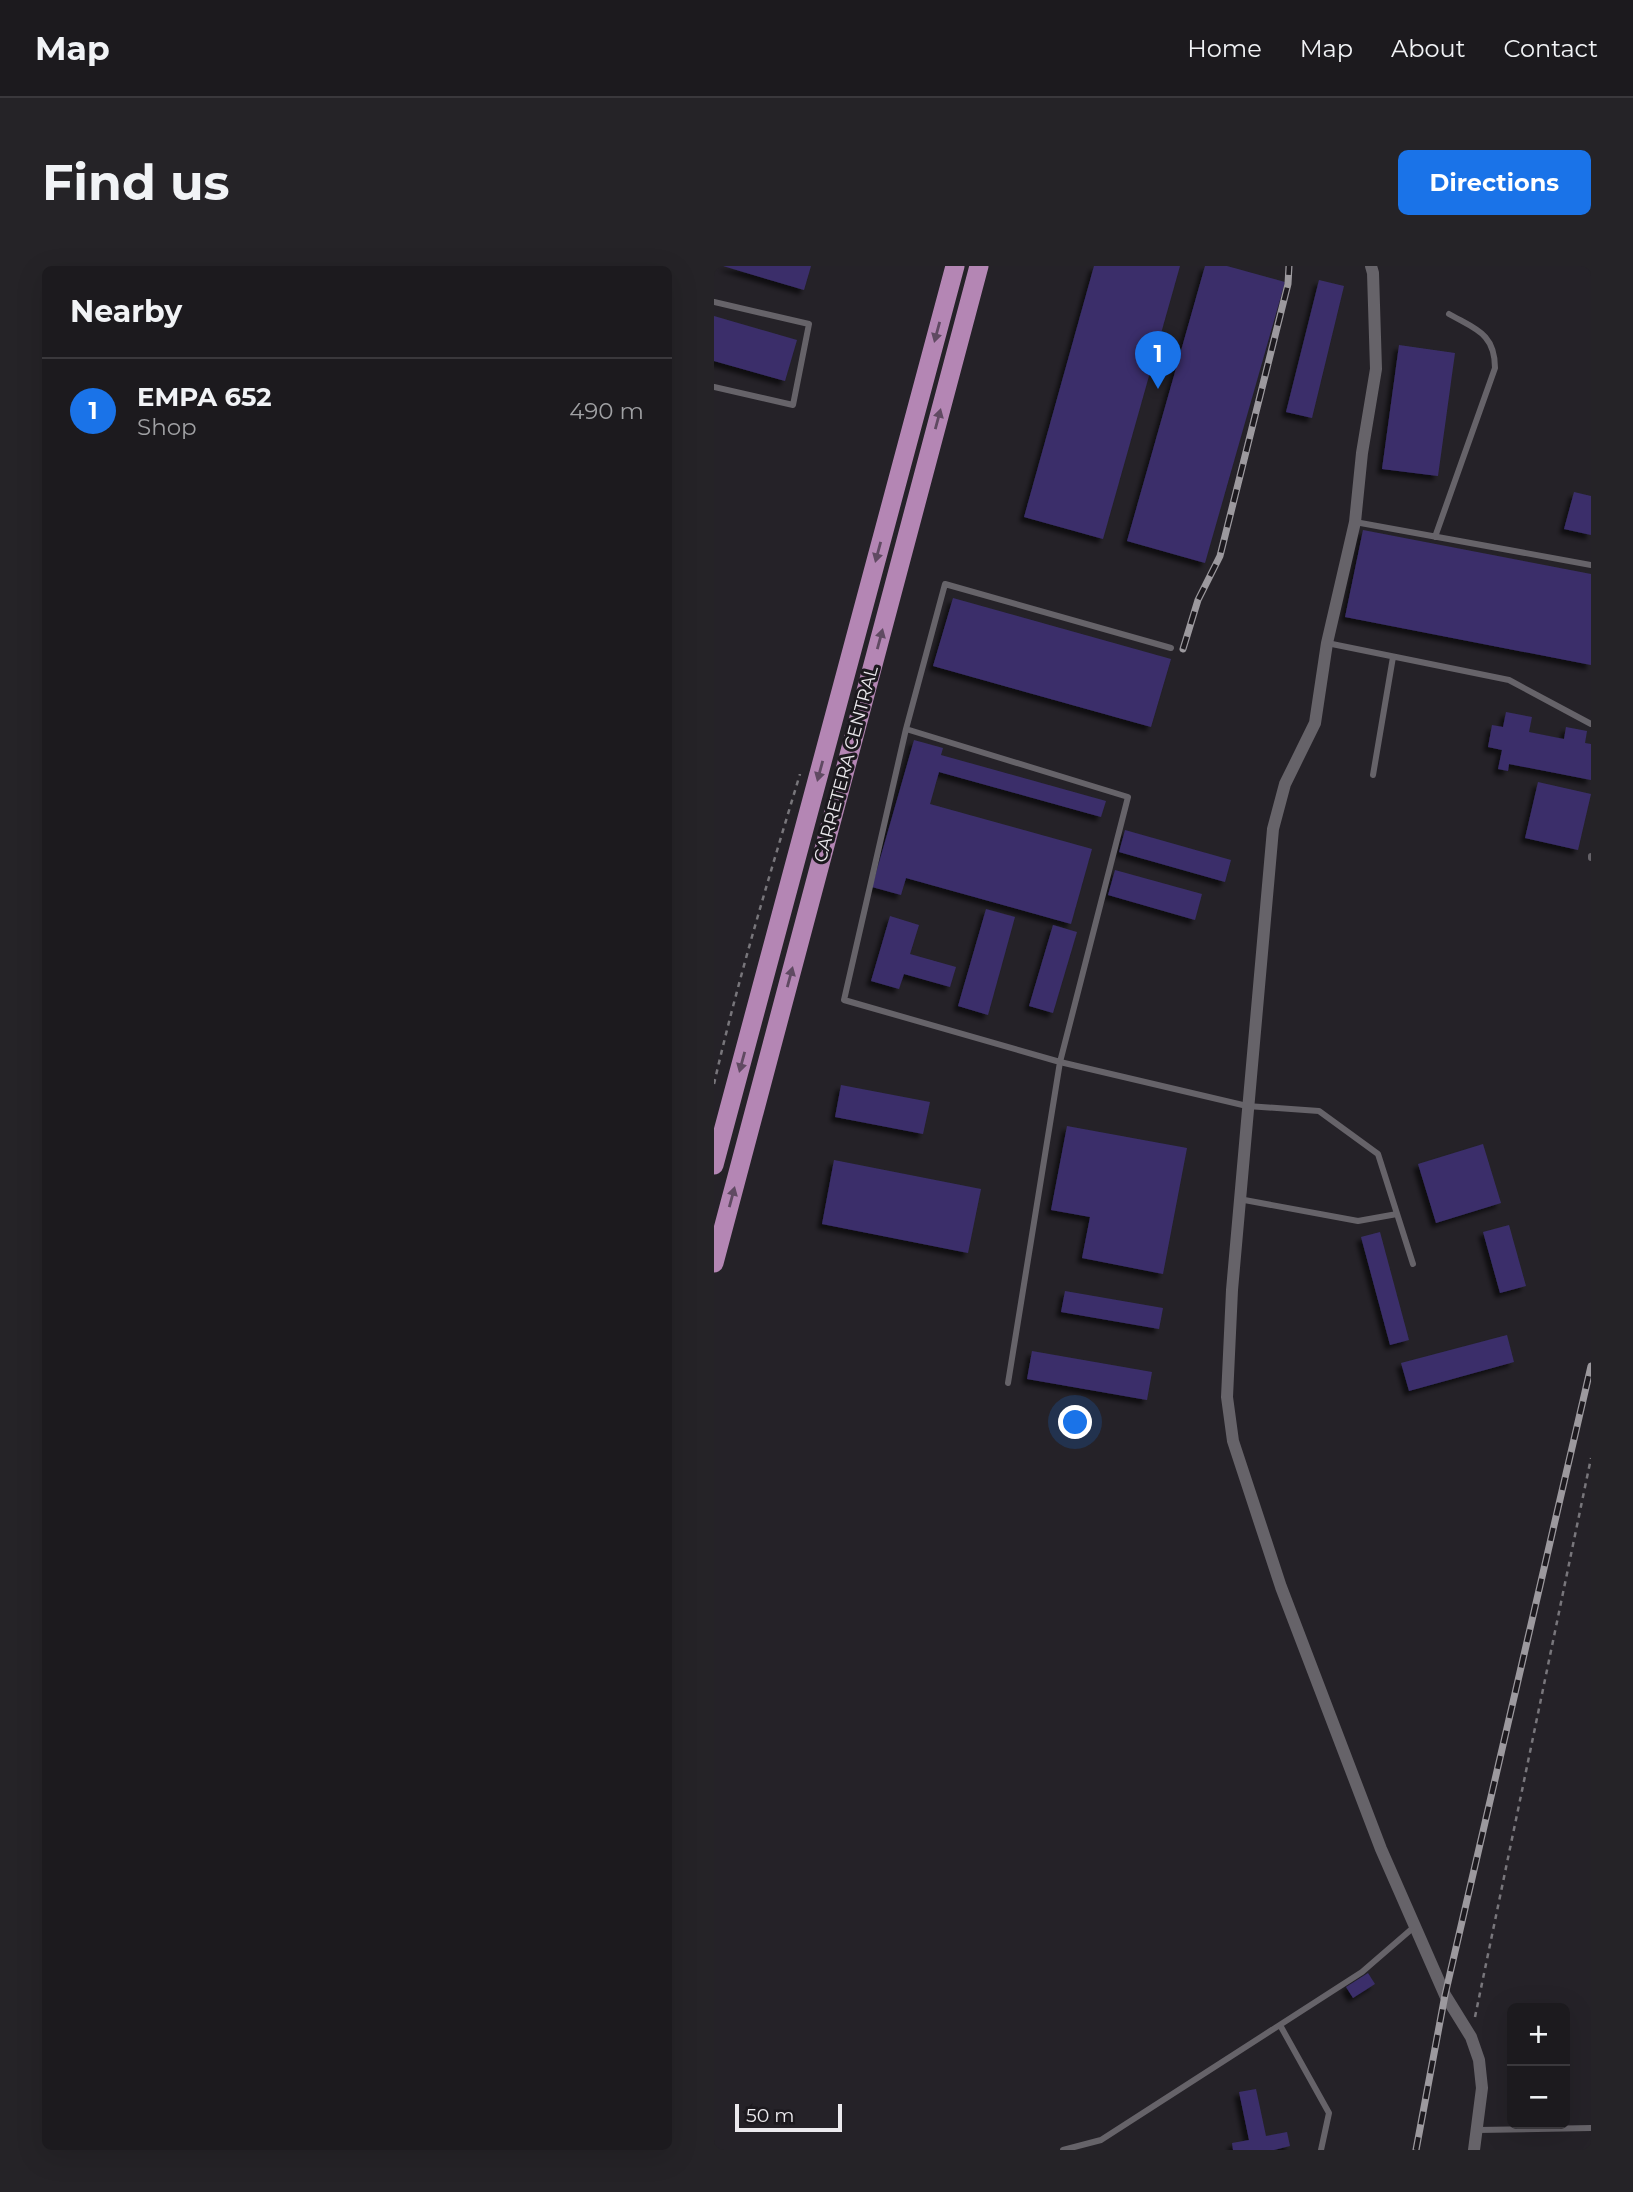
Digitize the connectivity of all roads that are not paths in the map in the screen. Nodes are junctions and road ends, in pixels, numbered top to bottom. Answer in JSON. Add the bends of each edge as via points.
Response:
{"nodes":[{"id":1,"x":955,"y":266,"type":"edge"},
{"id":2,"x":979,"y":266,"type":"edge"},
{"id":3,"x":1371,"y":266,"type":"edge"},
{"id":4,"x":714,"y":302,"type":"edge"},
{"id":5,"x":1449,"y":314,"type":"dead end"},
{"id":6,"x":714,"y":387,"type":"edge"},
{"id":7,"x":1355,"y":522,"type":"junction"},
{"id":8,"x":1435,"y":537,"type":"junction"},
{"id":9,"x":1591,"y":565,"type":"edge"},
{"id":10,"x":1327,"y":643,"type":"junction"},
{"id":11,"x":1171,"y":648,"type":"dead end"},
{"id":12,"x":1393,"y":657,"type":"junction"},
{"id":13,"x":1591,"y":724,"type":"edge"},
{"id":14,"x":906,"y":729,"type":"junction"},
{"id":15,"x":1373,"y":775,"type":"dead end"},
{"id":16,"x":1060,"y":1062,"type":"junction"},
{"id":17,"x":1247,"y":1106,"type":"junction"},
{"id":18,"x":714,"y":1166,"type":"edge"},
{"id":19,"x":1239,"y":1199,"type":"junction"},
{"id":20,"x":1397,"y":1214,"type":"junction"},
{"id":21,"x":714,"y":1263,"type":"edge"},
{"id":22,"x":1413,"y":1264,"type":"dead end"},
{"id":23,"x":1009,"y":1383,"type":"dead end"},
{"id":24,"x":1414,"y":1927,"type":"junction"},
{"id":25,"x":1280,"y":2025,"type":"junction"},
{"id":26,"x":1591,"y":2128,"type":"edge"},
{"id":27,"x":1477,"y":2130,"type":"junction"},
{"id":28,"x":1101,"y":2140,"type":"junction"},
{"id":29,"x":1063,"y":2150,"type":"edge"},
{"id":30,"x":1104,"y":2150,"type":"edge"},
{"id":31,"x":1321,"y":2150,"type":"edge"},
{"id":32,"x":1474,"y":2150,"type":"edge"}],
"edges":[{"from":1,"to":18,"type":"highway","name":"CARRETERA CENTRAL","one_way":true},
{"from":21,"to":2,"type":"highway","name":"CARRETERA CENTRAL","one_way":true},
{"from":3,"to":7,"type":"street","via":[[1376,369]]},
{"from":4,"to":6,"type":"lane","via":[[808,324],[793,405]]},
{"from":5,"to":8,"type":"lane","via":[[1490,341],[1495,368]]},
{"from":7,"to":8,"type":"lane"},
{"from":7,"to":10,"type":"street"},
{"from":8,"to":9,"type":"lane"},
{"from":10,"to":12,"type":"lane"},
{"from":10,"to":17,"type":"street","via":[[1315,723],[1285,784],[1273,829]]},
{"from":11,"to":14,"type":"lane","via":[[945,584]]},
{"from":12,"to":13,"type":"lane","via":[[1509,680]]},
{"from":12,"to":15,"type":"lane"},
{"from":14,"to":16,"type":"lane","via":[[844,1000]]},
{"from":14,"to":16,"type":"lane","via":[[1128,797]]},
{"from":16,"to":17,"type":"lane"},
{"from":16,"to":23,"type":"lane"},
{"from":17,"to":19,"type":"street"},
{"from":17,"to":20,"type":"lane","via":[[1319,1111],[1378,1154]]},
{"from":19,"to":20,"type":"lane","via":[[1358,1221]]},
{"from":19,"to":24,"type":"street","via":[[1227,1396],[1233,1441],[1281,1587]]},
{"from":20,"to":22,"type":"lane"},
{"from":24,"to":25,"type":"lane","via":[[1362,1972]]},
{"from":24,"to":27,"type":"street","via":[[1479,2060],[1482,2088]]},
{"from":25,"to":28,"type":"lane"},
{"from":25,"to":31,"type":"lane","via":[[1329,2113]]},
{"from":26,"to":27,"type":"lane"},
{"from":27,"to":32,"type":"street"},
{"from":28,"to":29,"type":"lane"},
{"from":28,"to":30,"type":"lane"}]}
